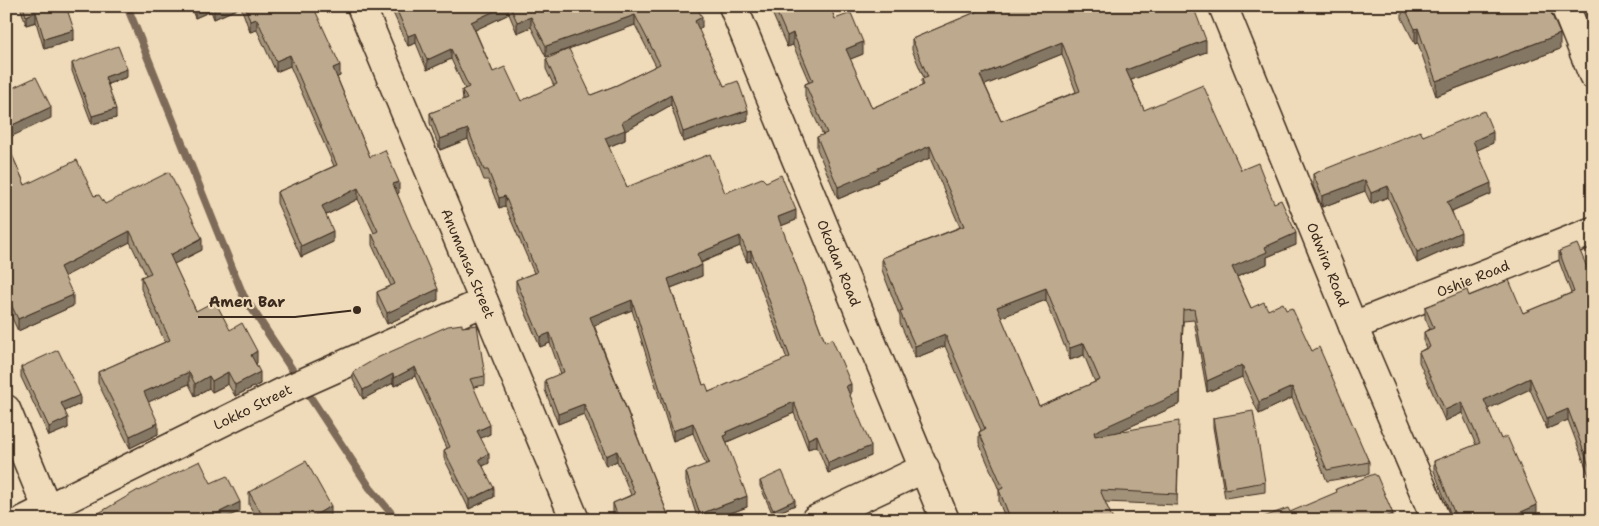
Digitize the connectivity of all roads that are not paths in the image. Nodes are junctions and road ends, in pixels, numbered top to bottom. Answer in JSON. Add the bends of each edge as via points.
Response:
{"nodes":[{"id":1,"x":361,"y":6,"type":"edge"},
{"id":2,"x":733,"y":6,"type":"edge"},
{"id":3,"x":1223,"y":6,"type":"edge"},
{"id":4,"x":1565,"y":6,"type":"edge"},
{"id":5,"x":1593,"y":75,"type":"edge"},
{"id":6,"x":1593,"y":231,"type":"edge"},
{"id":7,"x":484,"y":302,"type":"junction"},
{"id":8,"x":1352,"y":326,"type":"junction"},
{"id":9,"x":6,"y":409,"type":"edge"},
{"id":10,"x":925,"y":468,"type":"junction"},
{"id":11,"x":41,"y":516,"type":"edge"},
{"id":12,"x":575,"y":520,"type":"edge"},
{"id":13,"x":815,"y":520,"type":"edge"},
{"id":14,"x":945,"y":520,"type":"edge"},
{"id":15,"x":1436,"y":520,"type":"edge"}],
"edges":[{"from":1,"to":7,"type":"street","name":"Anumansa Street"},
{"from":2,"to":10,"type":"street","name":"Okodan Road"},
{"from":3,"to":8,"type":"street","name":"Odwira Road"},
{"from":4,"to":5,"type":"street"},
{"from":6,"to":8,"type":"street","name":"Oshie Road"},
{"from":7,"to":11,"type":"street","name":"Lokko Street","via":[[289,389]]},
{"from":7,"to":12,"type":"street","name":"Anumansa Street"},
{"from":8,"to":15,"type":"street","name":"Odwira Road"},
{"from":9,"to":11,"type":"street"},
{"from":10,"to":13,"type":"street"},
{"from":10,"to":14,"type":"street","name":"Okodan Road"}]}
